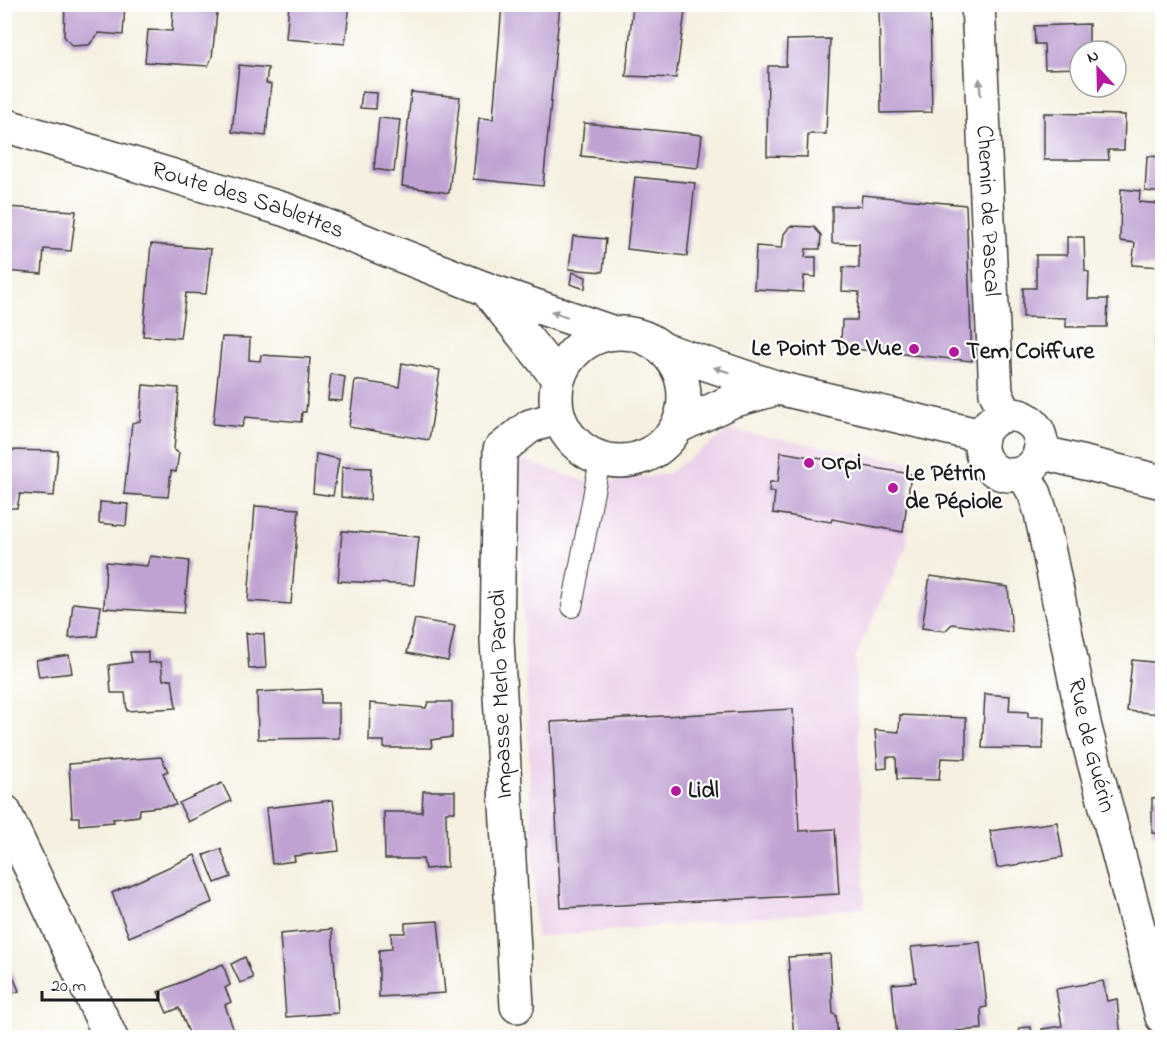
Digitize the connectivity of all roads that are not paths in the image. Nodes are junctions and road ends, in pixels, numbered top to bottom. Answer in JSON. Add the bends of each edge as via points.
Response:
{"nodes":[{"id":1,"x":978,"y":4,"type":"edge"},
{"id":2,"x":4,"y":125,"type":"edge"},
{"id":3,"x":486,"y":289,"type":"junction"},
{"id":4,"x":614,"y":333,"type":"junction"},
{"id":5,"x":665,"y":350,"type":"junction"},
{"id":6,"x":558,"y":378,"type":"junction"},
{"id":7,"x":778,"y":388,"type":"junction"},
{"id":8,"x":558,"y":418,"type":"junction"},
{"id":9,"x":679,"y":426,"type":"junction"},
{"id":10,"x":994,"y":426,"type":"junction"},
{"id":11,"x":600,"y":460,"type":"junction"},
{"id":12,"x":1032,"y":462,"type":"junction"},
{"id":13,"x":1162,"y":482,"type":"edge"},
{"id":14,"x":572,"y":607,"type":"dead end"},
{"id":15,"x":4,"y":811,"type":"edge"},
{"id":16,"x":517,"y":1006,"type":"dead end"},
{"id":17,"x":1162,"y":1017,"type":"edge"},
{"id":18,"x":111,"y":1038,"type":"edge"}],
"edges":[{"from":10,"to":1,"type":"main road","name":"Chemin de Pascal","one_way":true,"via":[[996,393]]},
{"from":2,"to":3,"type":"main road","name":"Route des Sablettes","via":[[286,210]]},
{"from":4,"to":3,"type":"main road","name":"Route des Sablettes","one_way":true},
{"from":3,"to":6,"type":"main road","name":"Route des Sablettes"},
{"from":4,"to":5,"type":"main road","via":[[650,339]]},
{"from":4,"to":6,"type":"main road","via":[[580,346]]},
{"from":7,"to":5,"type":"main road","one_way":true},
{"from":5,"to":9,"type":"main road","via":[[683,382],[685,400]]},
{"from":6,"to":8,"type":"main road"},
{"from":7,"to":9,"type":"main road","via":[[732,401]]},
{"from":7,"to":10,"type":"main road"},
{"from":8,"to":11,"type":"main road","via":[[571,440]]},
{"from":8,"to":16,"type":"main road","name":"Impasse Merlo Parodi","via":[[530,426],[500,450],[496,640]]},
{"from":9,"to":11,"type":"main road","via":[[663,446],[641,459]]},
{"from":10,"to":12,"type":"main road","via":[[1021,417],[1033,424],[1040,437]]},
{"from":10,"to":12,"type":"main road","via":[[982,453],[991,468],[1006,475]]},
{"from":11,"to":14,"type":"lane"},
{"from":12,"to":13,"type":"main road"},
{"from":12,"to":17,"type":"main road","name":"Rue de Guérin","via":[[1035,494],[1085,728]]},
{"from":15,"to":18,"type":"main road"}]}
